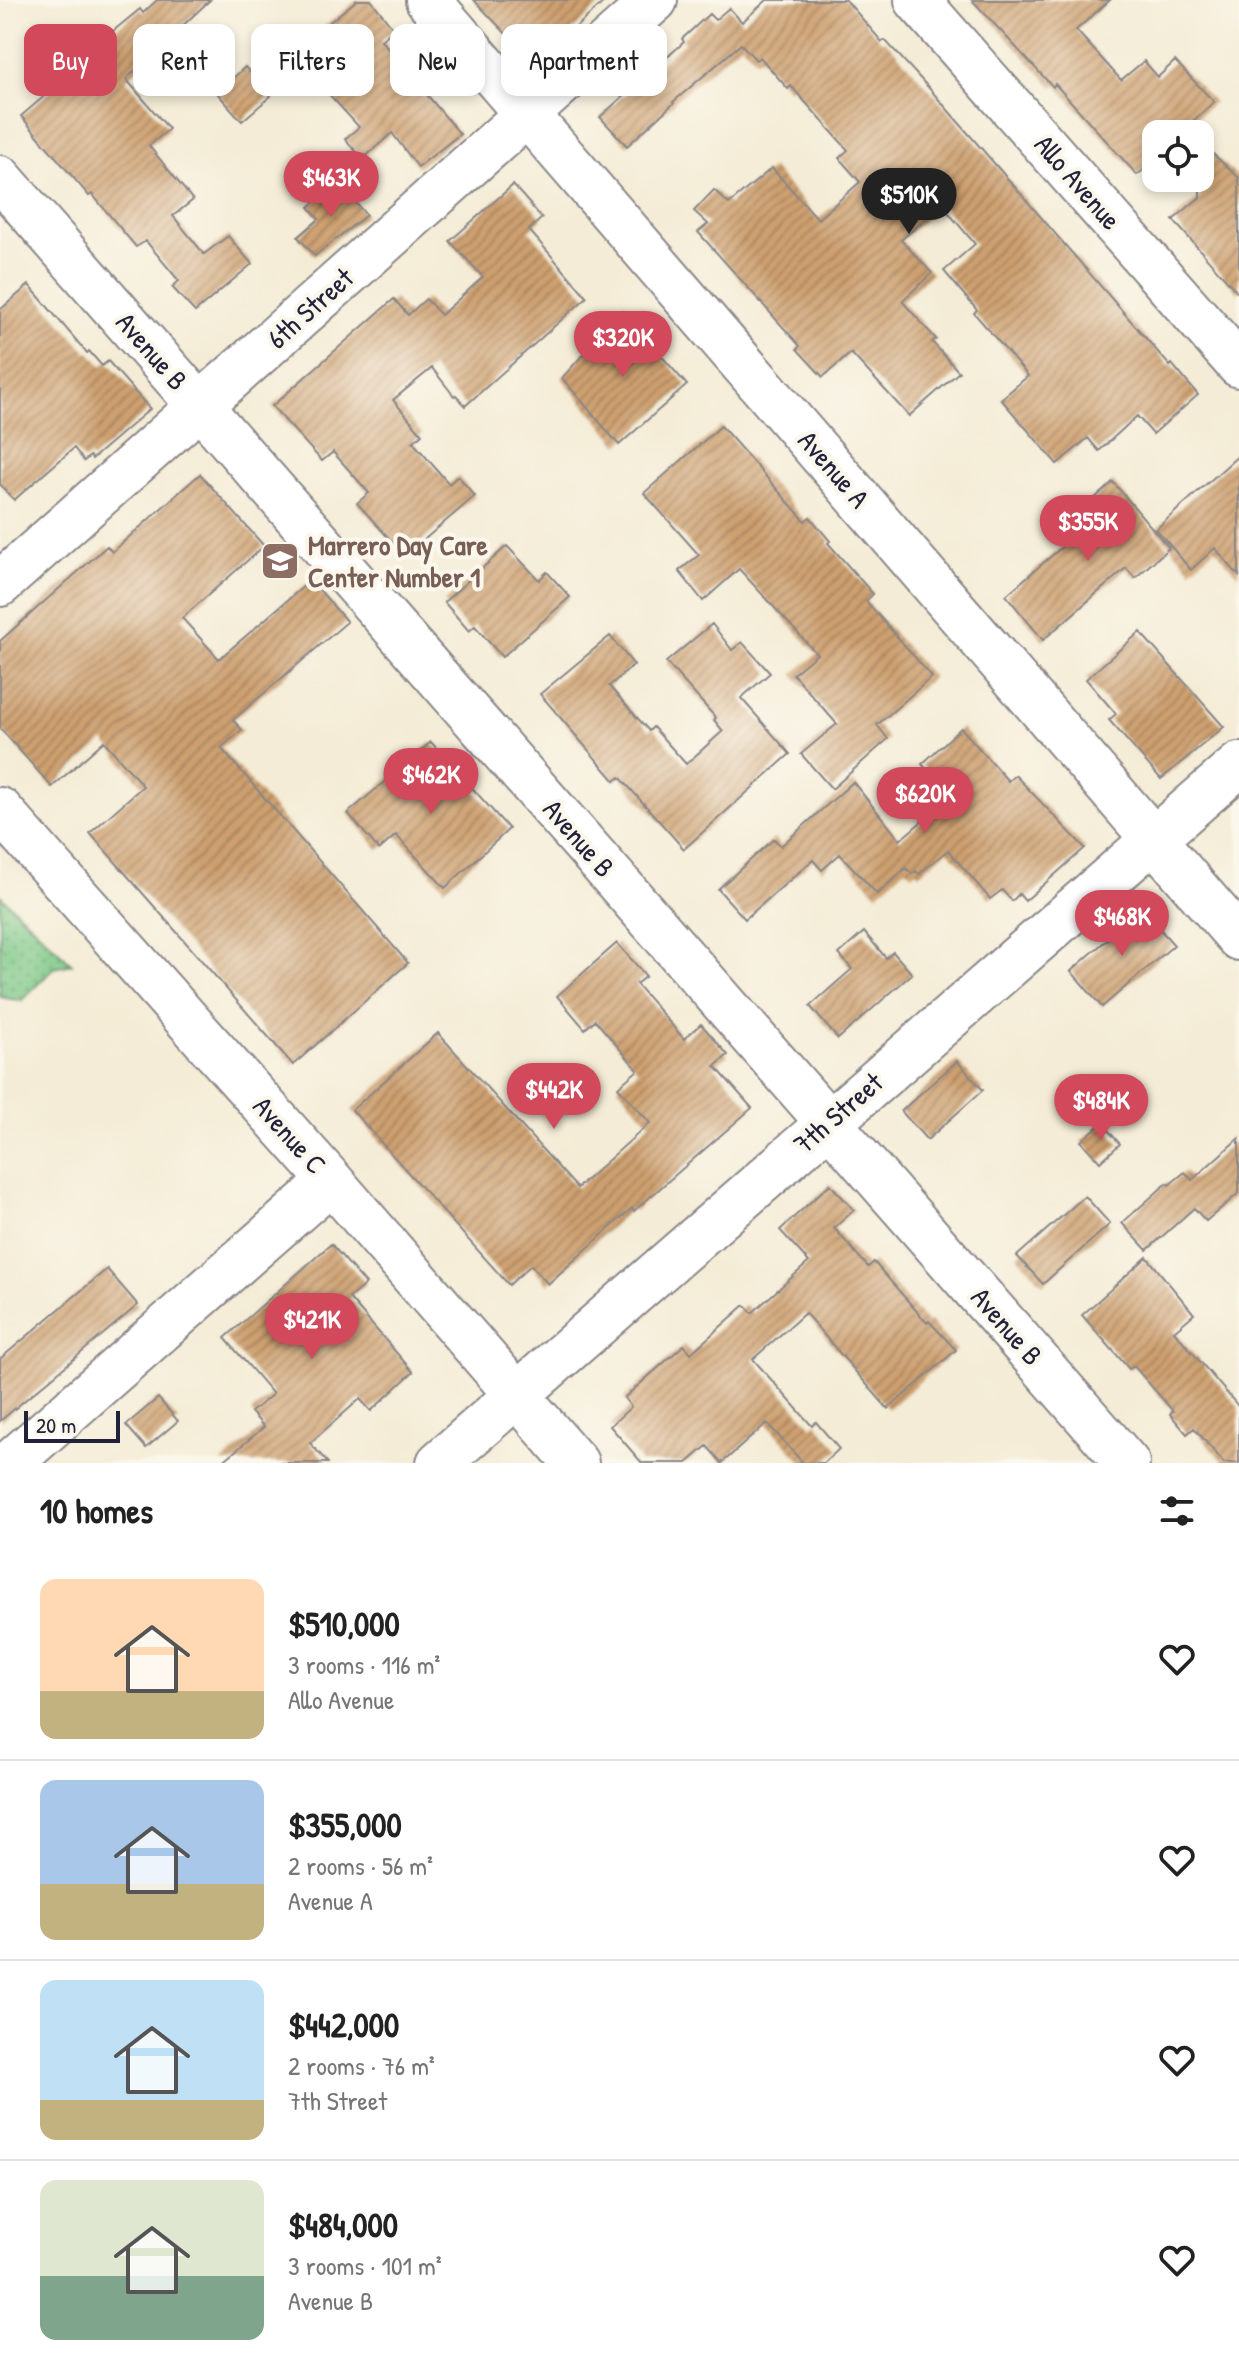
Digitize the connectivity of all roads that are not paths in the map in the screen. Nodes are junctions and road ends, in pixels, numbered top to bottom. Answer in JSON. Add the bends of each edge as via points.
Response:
{"nodes":[{"id":1,"x":428,"y":0,"type":"edge"},
{"id":2,"x":655,"y":0,"type":"edge"},
{"id":3,"x":917,"y":0,"type":"edge"},
{"id":4,"x":527,"y":113,"type":"junction"},
{"id":5,"x":0,"y":178,"type":"edge"},
{"id":6,"x":1239,"y":365,"type":"edge"},
{"id":7,"x":200,"y":406,"type":"junction"},
{"id":8,"x":0,"y":584,"type":"edge"},
{"id":9,"x":1239,"y":765,"type":"edge"},
{"id":10,"x":0,"y":810,"type":"edge"},
{"id":11,"x":1153,"y":840,"type":"junction"},
{"id":12,"x":1239,"y":938,"type":"edge"},
{"id":13,"x":828,"y":1121,"type":"junction"},
{"id":14,"x":331,"y":1181,"type":"junction"},
{"id":15,"x":516,"y":1396,"type":"junction"},
{"id":16,"x":10,"y":1463,"type":"edge"},
{"id":17,"x":439,"y":1463,"type":"edge"},
{"id":18,"x":576,"y":1463,"type":"edge"},
{"id":19,"x":1127,"y":1463,"type":"edge"}],
"edges":[{"from":1,"to":4,"type":"street","name":"Avenue A"},
{"from":2,"to":4,"type":"street","name":"6th Street"},
{"from":3,"to":6,"type":"street","name":"Allo Avenue"},
{"from":4,"to":7,"type":"street","name":"6th Street"},
{"from":4,"to":11,"type":"street","name":"Avenue A"},
{"from":5,"to":7,"type":"street","name":"Avenue B"},
{"from":7,"to":8,"type":"street","name":"6th Street"},
{"from":7,"to":13,"type":"street","name":"Avenue B"},
{"from":9,"to":11,"type":"street","name":"7th Street"},
{"from":10,"to":14,"type":"street","name":"Avenue C"},
{"from":11,"to":12,"type":"street","name":"Avenue A"},
{"from":11,"to":13,"type":"street","name":"7th Street"},
{"from":13,"to":15,"type":"street","name":"7th Street"},
{"from":13,"to":19,"type":"street","name":"Avenue B"},
{"from":14,"to":15,"type":"street","name":"Avenue C"},
{"from":14,"to":16,"type":"street"},
{"from":15,"to":17,"type":"street","name":"7th Street"},
{"from":15,"to":18,"type":"street","name":"Avenue C"}]}
